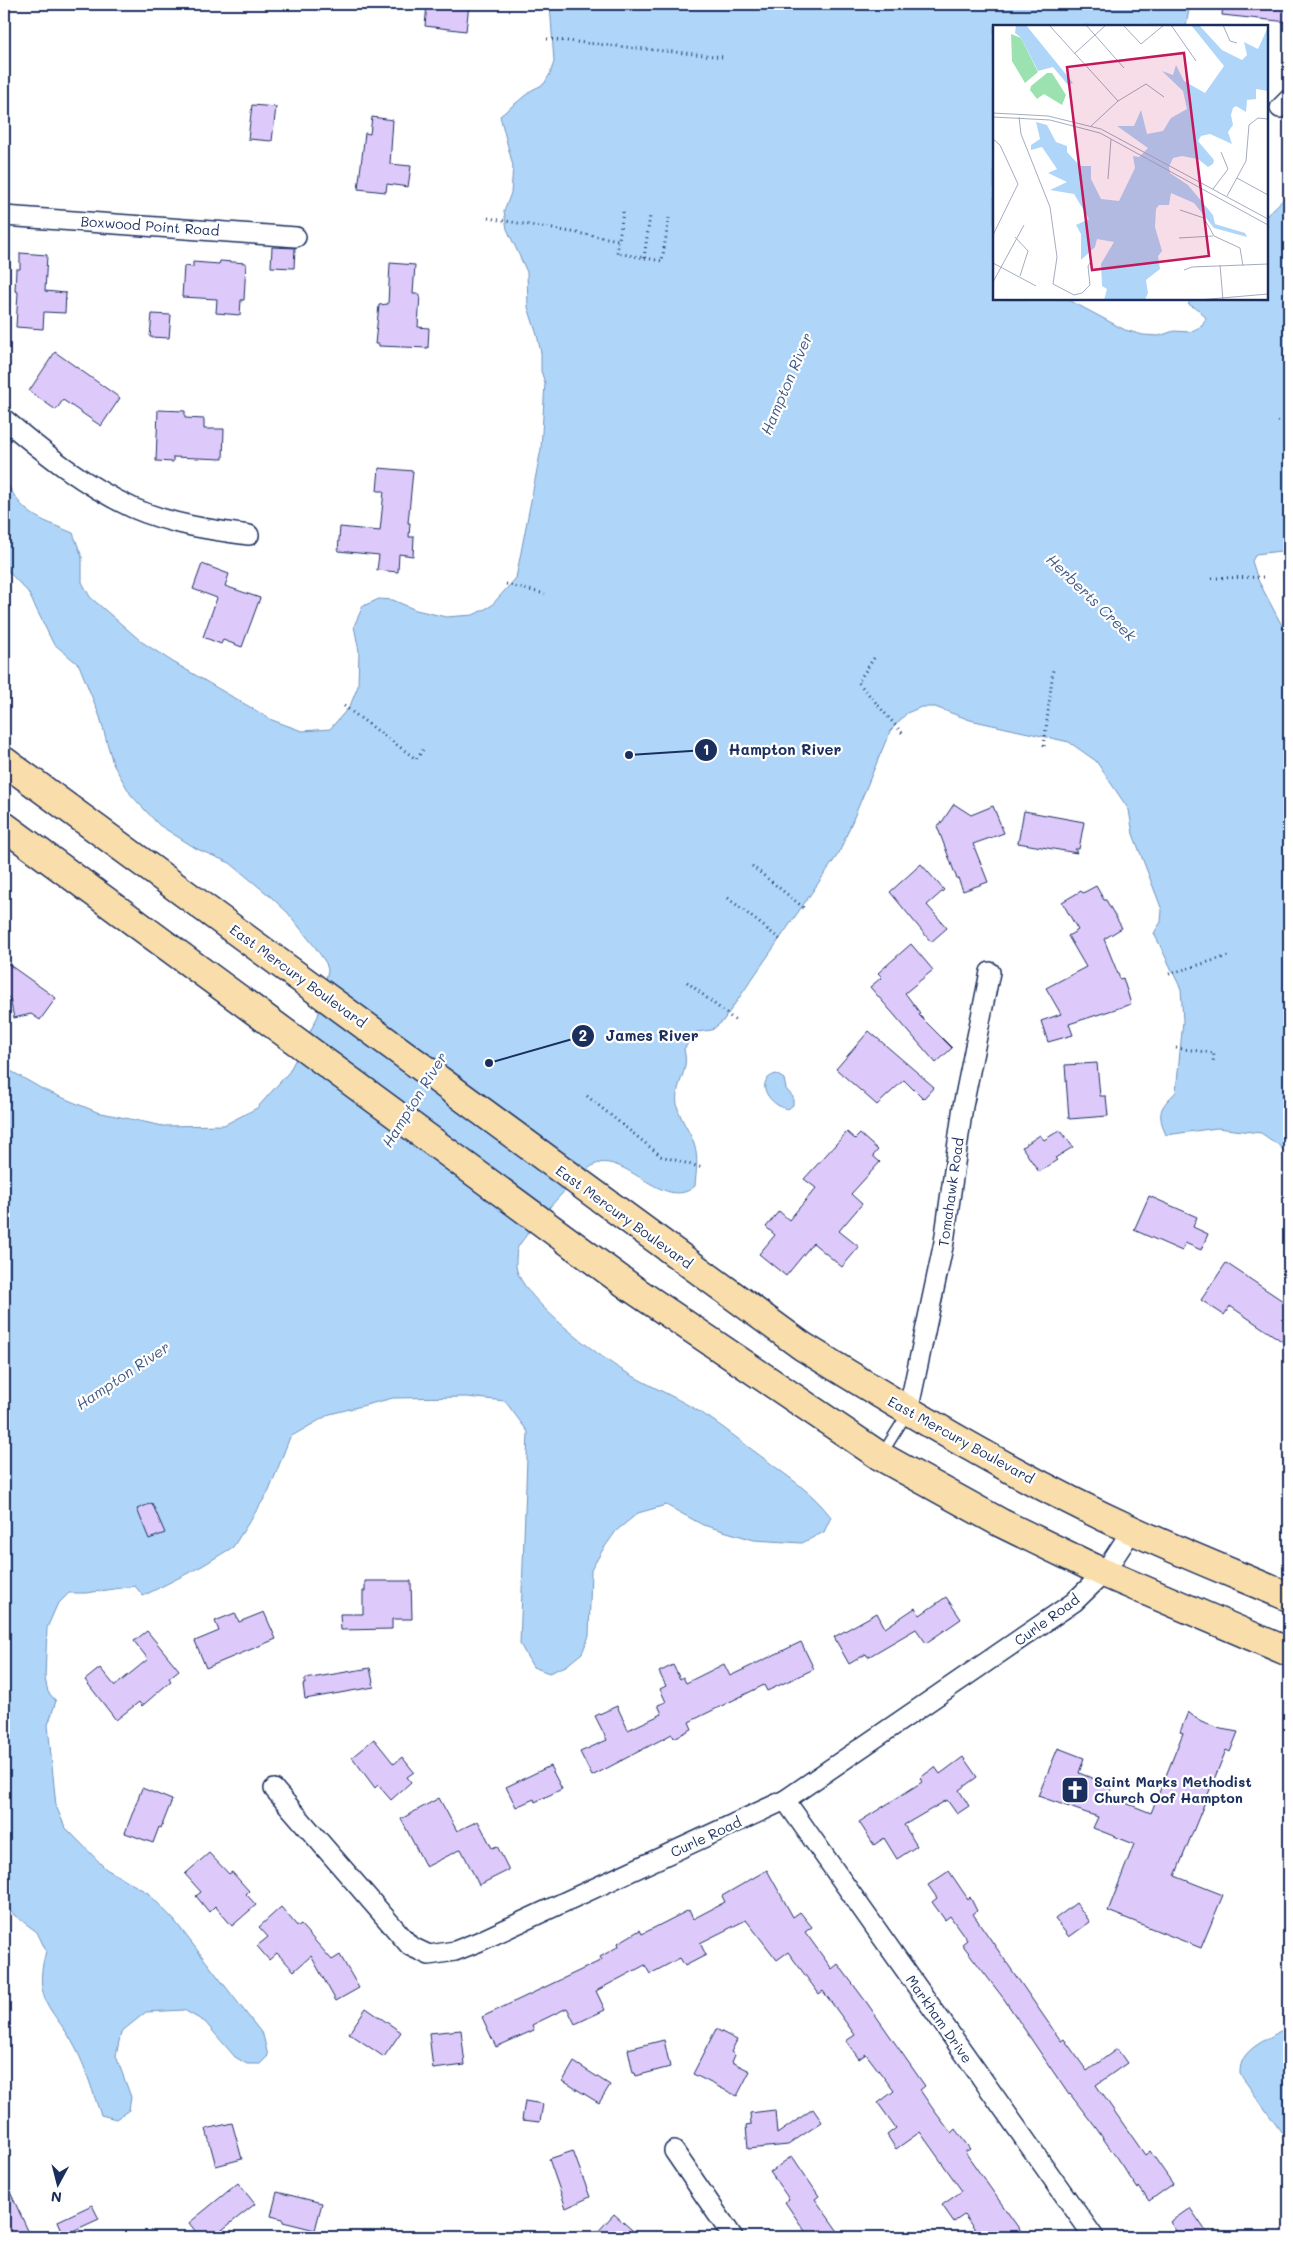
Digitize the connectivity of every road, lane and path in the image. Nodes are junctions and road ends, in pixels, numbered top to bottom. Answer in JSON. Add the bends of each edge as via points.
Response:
{"nodes":[{"id":1,"x":547,"y":38,"type":"dead end"},
{"id":2,"x":724,"y":57,"type":"dead end"},
{"id":3,"x":623,"y":212,"type":"dead end"},
{"id":4,"x":4,"y":216,"type":"edge"},
{"id":5,"x":650,"y":216,"type":"dead end"},
{"id":6,"x":488,"y":218,"type":"dead end"},
{"id":7,"x":669,"y":218,"type":"dead end"},
{"id":8,"x":296,"y":237,"type":"dead end"},
{"id":9,"x":619,"y":240,"type":"junction"},
{"id":10,"x":644,"y":258,"type":"junction"},
{"id":11,"x":4,"y":419,"type":"edge"},
{"id":12,"x":1278,"y":421,"type":"dead end"},
{"id":13,"x":1289,"y":422,"type":"edge"},
{"id":14,"x":249,"y":535,"type":"dead end"},
{"id":15,"x":1267,"y":577,"type":"dead end"},
{"id":16,"x":1212,"y":578,"type":"dead end"},
{"id":17,"x":506,"y":584,"type":"dead end"},
{"id":18,"x":545,"y":594,"type":"dead end"},
{"id":19,"x":874,"y":658,"type":"dead end"},
{"id":20,"x":1053,"y":670,"type":"dead end"},
{"id":21,"x":344,"y":706,"type":"dead end"},
{"id":22,"x":902,"y":733,"type":"dead end"},
{"id":23,"x":1044,"y":746,"type":"dead end"},
{"id":24,"x":423,"y":750,"type":"dead end"},
{"id":25,"x":4,"y":762,"type":"edge"},
{"id":26,"x":4,"y":826,"type":"edge"},
{"id":27,"x":752,"y":866,"type":"dead end"},
{"id":28,"x":728,"y":898,"type":"dead end"},
{"id":29,"x":804,"y":908,"type":"dead end"},
{"id":30,"x":782,"y":941,"type":"dead end"},
{"id":31,"x":1228,"y":956,"type":"dead end"},
{"id":32,"x":990,"y":972,"type":"dead end"},
{"id":33,"x":1169,"y":974,"type":"dead end"},
{"id":34,"x":687,"y":982,"type":"dead end"},
{"id":35,"x":737,"y":1022,"type":"dead end"},
{"id":36,"x":1176,"y":1048,"type":"dead end"},
{"id":37,"x":1213,"y":1063,"type":"dead end"},
{"id":38,"x":586,"y":1096,"type":"dead end"},
{"id":39,"x":703,"y":1168,"type":"dead end"},
{"id":40,"x":908,"y":1412,"type":"junction"},
{"id":41,"x":880,"y":1456,"type":"junction"},
{"id":42,"x":1132,"y":1530,"type":"junction"},
{"id":43,"x":1104,"y":1573,"type":"junction"},
{"id":44,"x":1289,"y":1597,"type":"edge"},
{"id":45,"x":1289,"y":1652,"type":"edge"},
{"id":46,"x":274,"y":1790,"type":"dead end"},
{"id":47,"x":785,"y":1800,"type":"junction"},
{"id":48,"x":674,"y":2151,"type":"dead end"},
{"id":49,"x":733,"y":2237,"type":"edge"},
{"id":50,"x":1094,"y":2237,"type":"edge"}],
"edges":[{"from":1,"to":2,"type":"path"},
{"from":3,"to":9,"type":"path"},
{"from":4,"to":8,"type":"street","name":"Boxwood Point Road"},
{"from":5,"to":10,"type":"path"},
{"from":6,"to":9,"type":"path"},
{"from":7,"to":10,"type":"path","via":[[662,261]]},
{"from":9,"to":10,"type":"path","via":[[617,253]]},
{"from":11,"to":14,"type":"street","via":[[67,470],[104,494],[135,508],[198,528]]},
{"from":12,"to":13,"type":"path"},
{"from":15,"to":16,"type":"path"},
{"from":17,"to":18,"type":"path"},
{"from":19,"to":22,"type":"path","via":[[858,682]]},
{"from":20,"to":23,"type":"path"},
{"from":21,"to":24,"type":"path","via":[[416,759]]},
{"from":25,"to":40,"type":"main road","name":"East Mercury Boulevard","via":[[802,1346]]},
{"from":26,"to":41,"type":"main road","via":[[565,1240]]},
{"from":27,"to":29,"type":"path"},
{"from":28,"to":30,"type":"path"},
{"from":31,"to":33,"type":"path"},
{"from":32,"to":40,"type":"street","name":"Tomahawk Road","via":[[963,1106],[944,1242]]},
{"from":34,"to":35,"type":"path"},
{"from":36,"to":37,"type":"path","via":[[1214,1053]]},
{"from":38,"to":39,"type":"path","via":[[661,1156]]},
{"from":40,"to":41,"type":"lane"},
{"from":40,"to":42,"type":"main road","name":"East Mercury Boulevard"},
{"from":41,"to":43,"type":"main road","via":[[1001,1523]]},
{"from":42,"to":43,"type":"street","name":"Curle Road"},
{"from":42,"to":44,"type":"main road","name":"East Mercury Boulevard"},
{"from":43,"to":45,"type":"main road"},
{"from":43,"to":47,"type":"street","name":"Curle Road","via":[[1074,1602]]},
{"from":46,"to":47,"type":"street","name":"Curle Road","via":[[404,1940],[429,1955],[455,1951],[478,1942]]},
{"from":47,"to":50,"type":"street","name":"Markham Drive"},
{"from":48,"to":49,"type":"street"}]}
